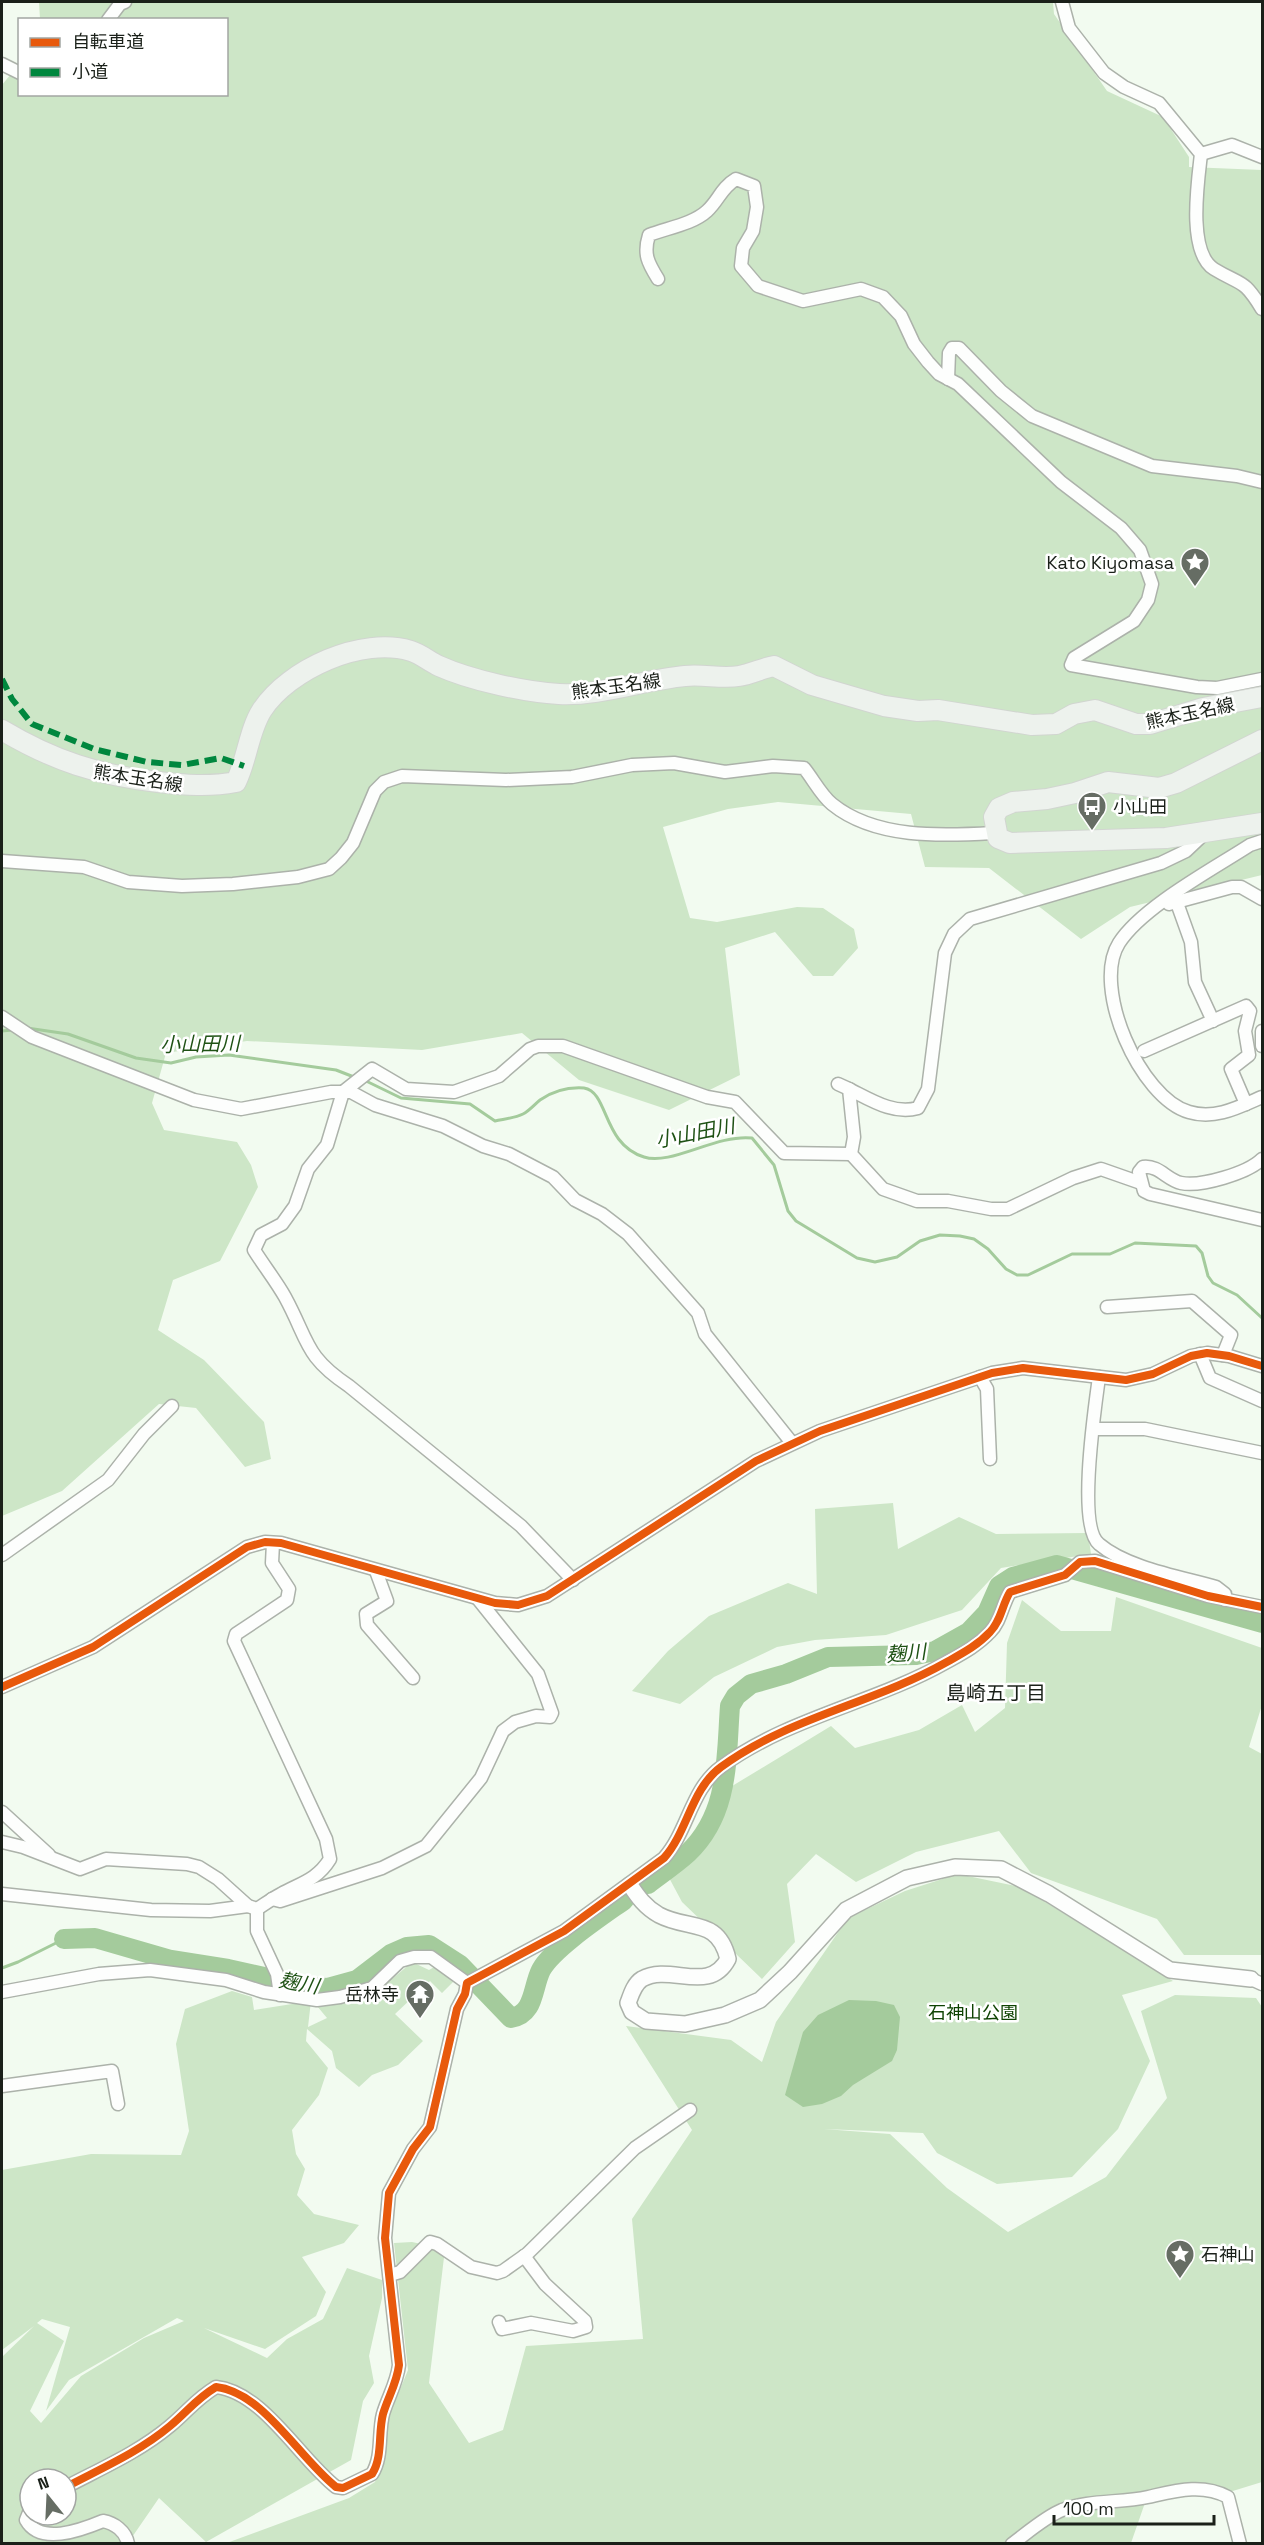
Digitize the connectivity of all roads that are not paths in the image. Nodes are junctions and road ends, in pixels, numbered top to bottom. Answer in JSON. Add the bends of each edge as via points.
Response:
{"nodes":[{"id":1,"x":125,"y":2,"type":"edge"},
{"id":2,"x":1062,"y":2,"type":"edge"},
{"id":3,"x":110,"y":18,"type":"edge"},
{"id":4,"x":2,"y":64,"type":"edge"},
{"id":5,"x":18,"y":72,"type":"edge"},
{"id":6,"x":1201,"y":154,"type":"junction"},
{"id":7,"x":1263,"y":157,"type":"edge"},
{"id":8,"x":658,"y":279,"type":"dead end"},
{"id":9,"x":1250,"y":289,"type":"junction"},
{"id":10,"x":1263,"y":295,"type":"edge"},
{"id":11,"x":1263,"y":309,"type":"edge"},
{"id":12,"x":948,"y":379,"type":"junction"},
{"id":13,"x":1263,"y":482,"type":"edge"},
{"id":14,"x":1263,"y":679,"type":"edge"},
{"id":15,"x":1263,"y":697,"type":"edge"},
{"id":16,"x":2,"y":730,"type":"edge"},
{"id":17,"x":1263,"y":740,"type":"edge"},
{"id":18,"x":1263,"y":823,"type":"edge"},
{"id":19,"x":1206,"y":833,"type":"junction"},
{"id":20,"x":998,"y":838,"type":"junction"},
{"id":21,"x":1263,"y":841,"type":"edge"},
{"id":22,"x":2,"y":861,"type":"edge"},
{"id":23,"x":1263,"y":898,"type":"edge"},
{"id":24,"x":1162,"y":903,"type":"junction"},
{"id":25,"x":1177,"y":903,"type":"junction"},
{"id":26,"x":2,"y":1017,"type":"edge"},
{"id":27,"x":1213,"y":1021,"type":"junction"},
{"id":28,"x":1263,"y":1031,"type":"edge"},
{"id":29,"x":1263,"y":1046,"type":"edge"},
{"id":30,"x":1144,"y":1051,"type":"dead end"},
{"id":31,"x":347,"y":1088,"type":"junction"},
{"id":32,"x":1263,"y":1097,"type":"edge"},
{"id":33,"x":1246,"y":1104,"type":"junction"},
{"id":34,"x":851,"y":1154,"type":"junction"},
{"id":35,"x":1263,"y":1159,"type":"edge"},
{"id":36,"x":1141,"y":1184,"type":"junction"},
{"id":37,"x":1263,"y":1221,"type":"edge"},
{"id":38,"x":1107,"y":1307,"type":"dead end"},
{"id":39,"x":1200,"y":1354,"type":"junction"},
{"id":40,"x":1223,"y":1355,"type":"junction"},
{"id":41,"x":1263,"y":1366,"type":"edge"},
{"id":42,"x":981,"y":1377,"type":"junction"},
{"id":43,"x":1099,"y":1377,"type":"junction"},
{"id":44,"x":1263,"y":1401,"type":"edge"},
{"id":45,"x":172,"y":1406,"type":"dead end"},
{"id":46,"x":1093,"y":1429,"type":"junction"},
{"id":47,"x":792,"y":1443,"type":"junction"},
{"id":48,"x":1263,"y":1453,"type":"edge"},
{"id":49,"x":990,"y":1459,"type":"dead end"},
{"id":50,"x":273,"y":1543,"type":"junction"},
{"id":51,"x":2,"y":1555,"type":"edge"},
{"id":52,"x":376,"y":1571,"type":"junction"},
{"id":53,"x":573,"y":1580,"type":"junction"},
{"id":54,"x":478,"y":1599,"type":"junction"},
{"id":55,"x":1225,"y":1600,"type":"junction"},
{"id":56,"x":1263,"y":1607,"type":"edge"},
{"id":57,"x":413,"y":1678,"type":"dead end"},
{"id":58,"x":2,"y":1687,"type":"edge"},
{"id":59,"x":2,"y":1812,"type":"edge"},
{"id":60,"x":2,"y":1842,"type":"edge"},
{"id":61,"x":54,"y":1860,"type":"junction"},
{"id":62,"x":630,"y":1885,"type":"junction"},
{"id":63,"x":2,"y":1894,"type":"edge"},
{"id":64,"x":272,"y":1899,"type":"junction"},
{"id":65,"x":252,"y":1907,"type":"junction"},
{"id":66,"x":471,"y":1980,"type":"junction"},
{"id":67,"x":1257,"y":1981,"type":"edge"},
{"id":68,"x":2,"y":1992,"type":"edge"},
{"id":69,"x":280,"y":1993,"type":"junction"},
{"id":70,"x":2,"y":2086,"type":"edge"},
{"id":71,"x":118,"y":2104,"type":"dead end"},
{"id":72,"x":690,"y":2110,"type":"dead end"},
{"id":73,"x":524,"y":2256,"type":"junction"},
{"id":74,"x":390,"y":2276,"type":"junction"},
{"id":75,"x":499,"y":2322,"type":"dead end"},
{"id":76,"x":78,"y":2481,"type":"edge"},
{"id":77,"x":29,"y":2527,"type":"edge"},
{"id":78,"x":128,"y":2544,"type":"edge"},
{"id":79,"x":1012,"y":2544,"type":"edge"},
{"id":80,"x":1239,"y":2544,"type":"edge"}],
"edges":[{"from":1,"to":3,"type":"street"},
{"from":2,"to":6,"type":"street","via":[[1069,28],[1104,73],[1159,103]]},
{"from":4,"to":5,"type":"street"},
{"from":6,"to":7,"type":"street","via":[[1232,145]]},
{"from":6,"to":9,"type":"street","via":[[1196,211],[1203,253],[1214,269]]},
{"from":8,"to":12,"type":"street","via":[[646,260],[649,235],[699,217],[724,186],[736,179],[746,181],[754,186],[757,207],[741,266],[758,286],[803,301],[861,289],[883,297],[901,316],[928,362]]},
{"from":9,"to":10,"type":"street"},
{"from":9,"to":11,"type":"street"},
{"from":12,"to":13,"type":"street","via":[[949,353],[952,348],[959,348],[1032,416],[1152,466]]},
{"from":12,"to":14,"type":"street","via":[[958,384],[1060,482],[1121,528],[1140,550],[1152,584],[1148,600],[1134,621],[1074,658],[1071,665],[1197,687],[1217,688]]},
{"from":15,"to":16,"type":"main road","name":"熊本玉名線","via":[[1203,708],[1150,724],[1136,724],[1095,710],[1074,714],[1056,724],[1032,725],[884,706],[812,686],[774,666],[740,676],[687,676],[560,694],[482,679],[441,667],[411,651],[385,647],[328,660],[300,672],[279,688],[261,712],[236,782],[190,787],[100,774],[45,753]]},
{"from":17,"to":20,"type":"main road","via":[[1159,788],[1108,782],[1047,800],[999,807],[994,817]]},
{"from":18,"to":19,"type":"main road"},
{"from":19,"to":20,"type":"main road","via":[[1010,843]]},
{"from":19,"to":34,"type":"street","via":[[1186,851],[1161,863],[970,919],[954,934],[945,953],[928,1089],[918,1108],[907,1112],[883,1106],[844,1087],[854,1137]]},
{"from":20,"to":22,"type":"street","via":[[993,833],[952,836],[894,830],[854,819],[831,803],[804,768],[773,766],[725,772],[665,763],[572,777],[506,780],[402,776],[384,782],[375,791],[353,843],[341,858],[329,869],[298,877],[182,886],[128,882],[84,867]]},
{"from":21,"to":24,"type":"street","via":[[1250,845]]},
{"from":23,"to":25,"type":"street","via":[[1241,887],[1232,887]]},
{"from":24,"to":25,"type":"street"},
{"from":24,"to":33,"type":"street","via":[[1132,927],[1118,944],[1111,962],[1114,998],[1128,1044],[1149,1084],[1164,1099],[1187,1112],[1206,1116]]},
{"from":25,"to":27,"type":"street","via":[[1191,942],[1195,982]]},
{"from":26,"to":31,"type":"street","via":[[32,1037],[194,1100],[219,1106],[241,1108]]},
{"from":27,"to":30,"type":"street"},
{"from":27,"to":33,"type":"street","via":[[1246,1006],[1250,1011],[1245,1030],[1249,1054],[1231,1068]]},
{"from":28,"to":29,"type":"street"},
{"from":31,"to":34,"type":"street","via":[[372,1069],[406,1089],[454,1092],[499,1076],[538,1046],[563,1046],[707,1097],[735,1102],[784,1153]]},
{"from":31,"to":47,"type":"street","via":[[375,1105],[443,1126],[509,1154],[553,1177],[575,1200],[628,1234],[698,1312],[705,1334]]},
{"from":31,"to":53,"type":"street","via":[[327,1144],[308,1169],[295,1206],[282,1224],[261,1235],[254,1250],[285,1298],[309,1351],[329,1373],[520,1526]]},
{"from":32,"to":33,"type":"street"},
{"from":34,"to":36,"type":"street","via":[[883,1189],[917,1201],[948,1201],[992,1209],[1008,1209],[1101,1169]]},
{"from":35,"to":36,"type":"street","via":[[1242,1173],[1192,1183],[1179,1183],[1166,1173],[1143,1167],[1139,1172]]},
{"from":36,"to":37,"type":"street","via":[[1150,1194]]},
{"from":38,"to":40,"type":"street","via":[[1192,1301],[1231,1335]]},
{"from":39,"to":40,"type":"street"},
{"from":39,"to":43,"type":"street","via":[[1153,1374],[1126,1380]]},
{"from":39,"to":44,"type":"street","via":[[1210,1378]]},
{"from":40,"to":41,"type":"street"},
{"from":42,"to":43,"type":"street","via":[[1023,1368]]},
{"from":42,"to":47,"type":"street"},
{"from":42,"to":49,"type":"street","via":[[987,1389]]},
{"from":43,"to":46,"type":"street"},
{"from":45,"to":51,"type":"street","via":[[108,1480]]},
{"from":46,"to":48,"type":"street","via":[[1145,1429]]},
{"from":46,"to":55,"type":"street","via":[[1090,1525],[1097,1543],[1116,1555],[1216,1587],[1225,1593]]},
{"from":47,"to":53,"type":"street","via":[[756,1461]]},
{"from":50,"to":52,"type":"street"},
{"from":50,"to":58,"type":"street","via":[[247,1547],[93,1647]]},
{"from":50,"to":64,"type":"street","via":[[272,1563],[290,1588],[287,1600],[236,1634],[234,1641],[326,1839],[330,1859],[323,1872],[309,1882]]},
{"from":52,"to":54,"type":"street"},
{"from":52,"to":57,"type":"street","via":[[387,1602],[366,1614],[367,1624]]},
{"from":53,"to":54,"type":"street","via":[[547,1596],[518,1605]]},
{"from":54,"to":64,"type":"street","via":[[538,1674],[552,1713],[550,1717],[515,1722],[503,1731],[481,1779],[426,1846],[382,1868],[280,1901]]},
{"from":55,"to":56,"type":"street"},
{"from":55,"to":62,"type":"street","via":[[1095,1561],[1080,1562],[1065,1575],[1010,1592],[992,1631],[975,1646],[921,1676],[751,1748],[721,1767],[702,1788],[676,1845]]},
{"from":59,"to":61,"type":"street"},
{"from":60,"to":61,"type":"street"},
{"from":61,"to":65,"type":"street","via":[[80,1869],[106,1859],[187,1864],[218,1879]]},
{"from":62,"to":66,"type":"street","via":[[564,1931]]},
{"from":62,"to":67,"type":"street","via":[[640,1900],[661,1916],[709,1929],[724,1944],[728,1959],[723,1970],[714,1976],[642,1979],[628,2003],[632,2012],[646,2021],[686,2024],[725,2015],[759,2000],[846,1910],[907,1878],[954,1867],[1001,1869],[1049,1894],[1170,1970]]},
{"from":63,"to":65,"type":"street","via":[[151,1910]]},
{"from":64,"to":65,"type":"street"},
{"from":65,"to":69,"type":"street","via":[[259,1940],[277,1974]]},
{"from":66,"to":69,"type":"street","via":[[431,1957],[414,1957],[400,1961],[372,1988],[348,1995],[317,2000]]},
{"from":66,"to":74,"type":"street","via":[[457,2009],[430,2127],[389,2193],[385,2228]]},
{"from":68,"to":69,"type":"street","via":[[99,1974],[150,1970],[226,1980],[242,1987]]},
{"from":70,"to":71,"type":"street","via":[[112,2071]]},
{"from":72,"to":73,"type":"street","via":[[635,2148]]},
{"from":73,"to":74,"type":"street","via":[[497,2273],[471,2267],[430,2242],[400,2272]]},
{"from":73,"to":75,"type":"street","via":[[545,2284],[585,2321],[586,2327],[573,2331],[531,2323],[502,2328]]},
{"from":74,"to":76,"type":"street","via":[[398,2373],[382,2415],[376,2468],[363,2480],[336,2487],[260,2407],[241,2393],[216,2387],[135,2451]]},
{"from":77,"to":78,"type":"street","via":[[54,2541],[103,2521],[120,2529]]},
{"from":79,"to":80,"type":"street","via":[[1061,2511],[1199,2489],[1228,2497]]}]}
